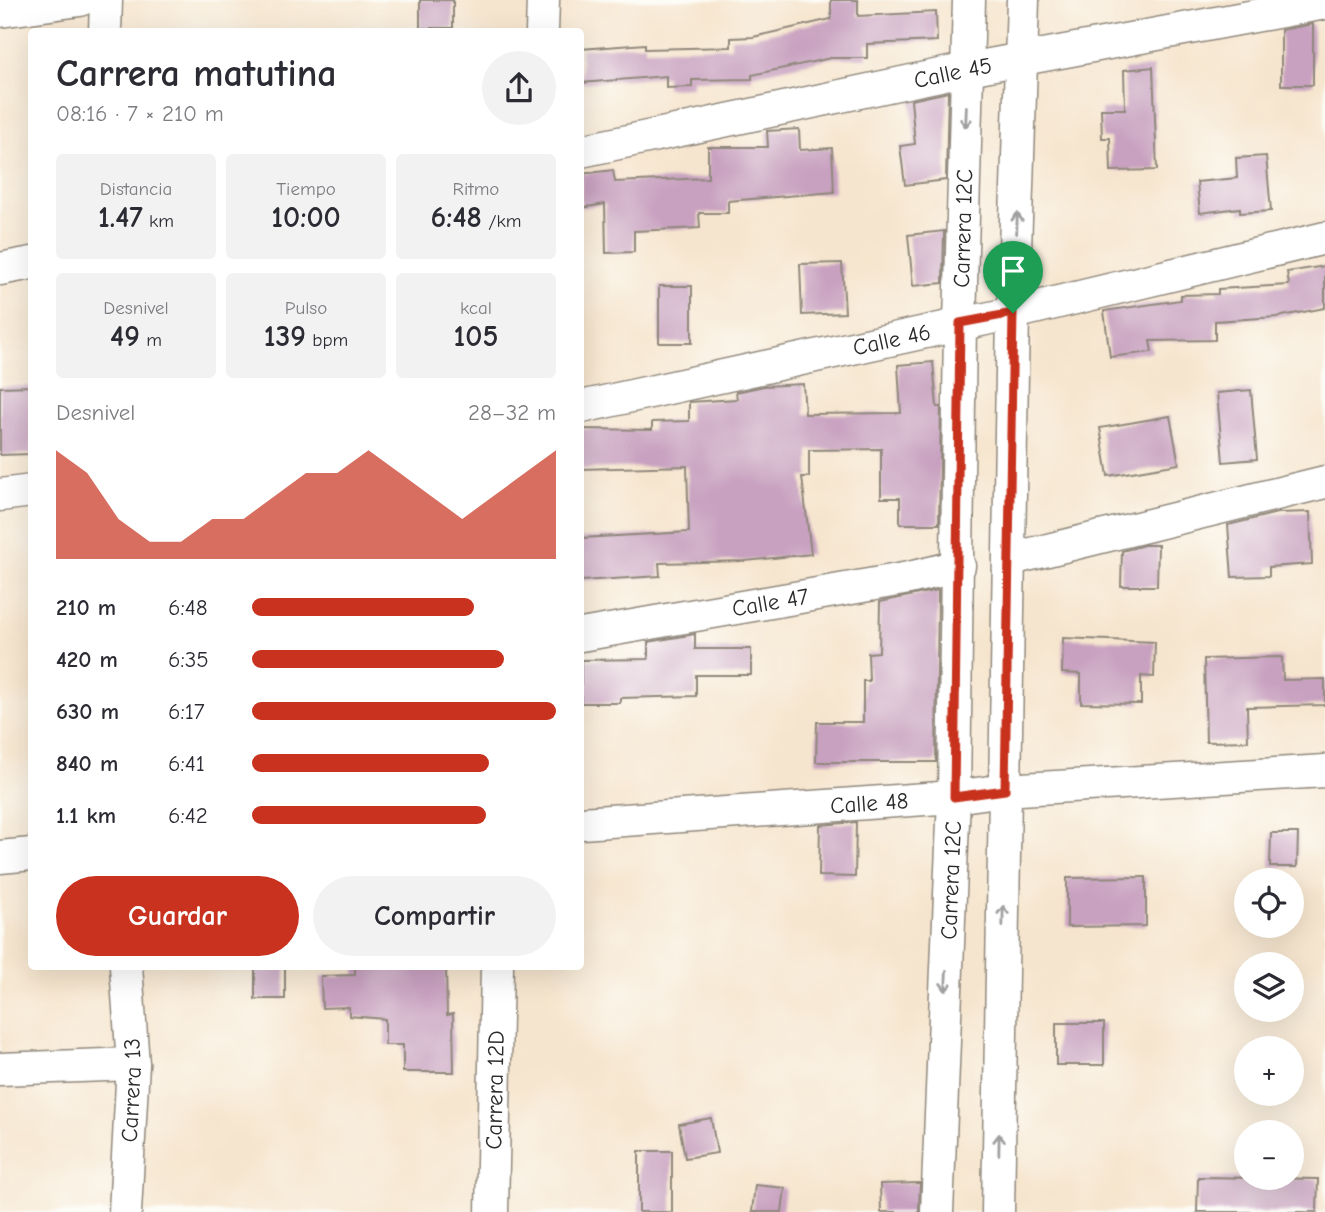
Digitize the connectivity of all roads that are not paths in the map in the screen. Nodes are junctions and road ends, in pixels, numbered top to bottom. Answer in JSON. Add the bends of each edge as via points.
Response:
{"nodes":[{"id":1,"x":80,"y":0,"type":"edge"},
{"id":2,"x":106,"y":0,"type":"edge"},
{"id":3,"x":543,"y":0,"type":"edge"},
{"id":4,"x":969,"y":0,"type":"edge"},
{"id":5,"x":1023,"y":0,"type":"edge"},
{"id":6,"x":1325,"y":3,"type":"edge"},
{"id":7,"x":0,"y":11,"type":"edge"},
{"id":8,"x":105,"y":28,"type":"edge"},
{"id":9,"x":542,"y":28,"type":"edge"},
{"id":10,"x":1023,"y":58,"type":"junction"},
{"id":11,"x":968,"y":69,"type":"junction"},
{"id":12,"x":584,"y":149,"type":"edge"},
{"id":13,"x":1325,"y":238,"type":"edge"},
{"id":14,"x":28,"y":264,"type":"edge"},
{"id":15,"x":0,"y":269,"type":"edge"},
{"id":16,"x":1013,"y":313,"type":"junction"},
{"id":17,"x":960,"y":323,"type":"junction"},
{"id":18,"x":584,"y":406,"type":"edge"},
{"id":19,"x":1325,"y":482,"type":"edge"},
{"id":20,"x":28,"y":492,"type":"edge"},
{"id":21,"x":0,"y":495,"type":"edge"},
{"id":22,"x":1011,"y":559,"type":"junction"},
{"id":23,"x":959,"y":566,"type":"junction"},
{"id":24,"x":584,"y":634,"type":"edge"},
{"id":25,"x":1325,"y":771,"type":"edge"},
{"id":26,"x":1005,"y":790,"type":"junction"},
{"id":27,"x":954,"y":797,"type":"junction"},
{"id":28,"x":584,"y":823,"type":"edge"},
{"id":29,"x":28,"y":854,"type":"edge"},
{"id":30,"x":0,"y":857,"type":"edge"},
{"id":31,"x":126,"y":970,"type":"edge"},
{"id":32,"x":497,"y":970,"type":"edge"},
{"id":33,"x":133,"y":1064,"type":"junction"},
{"id":34,"x":0,"y":1069,"type":"edge"},
{"id":35,"x":125,"y":1212,"type":"edge"},
{"id":36,"x":492,"y":1212,"type":"edge"},
{"id":37,"x":937,"y":1212,"type":"edge"},
{"id":38,"x":998,"y":1212,"type":"edge"}],
"edges":[{"from":1,"to":7,"type":"street"},
{"from":2,"to":8,"type":"street"},
{"from":3,"to":9,"type":"street"},
{"from":4,"to":11,"type":"street","name":"Carrera 12C"},
{"from":5,"to":10,"type":"street"},
{"from":6,"to":10,"type":"street","name":"Calle 45"},
{"from":10,"to":11,"type":"street","name":"Calle 45"},
{"from":16,"to":10,"type":"street","one_way":true},
{"from":11,"to":12,"type":"street","name":"Calle 45"},
{"from":11,"to":17,"type":"street","name":"Carrera 12C","one_way":true},
{"from":13,"to":16,"type":"street","name":"Calle 46"},
{"from":14,"to":15,"type":"street"},
{"from":16,"to":17,"type":"street","name":"Calle 46"},
{"from":16,"to":22,"type":"street"},
{"from":17,"to":18,"type":"street","name":"Calle 46"},
{"from":17,"to":23,"type":"street","name":"Carrera 12C"},
{"from":19,"to":22,"type":"street"},
{"from":20,"to":21,"type":"street"},
{"from":22,"to":26,"type":"street"},
{"from":23,"to":24,"type":"street","name":"Calle 47"},
{"from":23,"to":27,"type":"street","name":"Carrera 12C"},
{"from":25,"to":26,"type":"street","name":"Calle 48"},
{"from":26,"to":27,"type":"street","name":"Calle 48"},
{"from":38,"to":26,"type":"street","one_way":true},
{"from":27,"to":28,"type":"street","name":"Calle 48"},
{"from":27,"to":37,"type":"street","name":"Carrera 12C","one_way":true},
{"from":29,"to":30,"type":"street"},
{"from":31,"to":33,"type":"street","name":"Carrera 13"},
{"from":32,"to":36,"type":"street","name":"Carrera 12D"},
{"from":33,"to":34,"type":"street"},
{"from":33,"to":35,"type":"street","name":"Carrera 13"}]}
